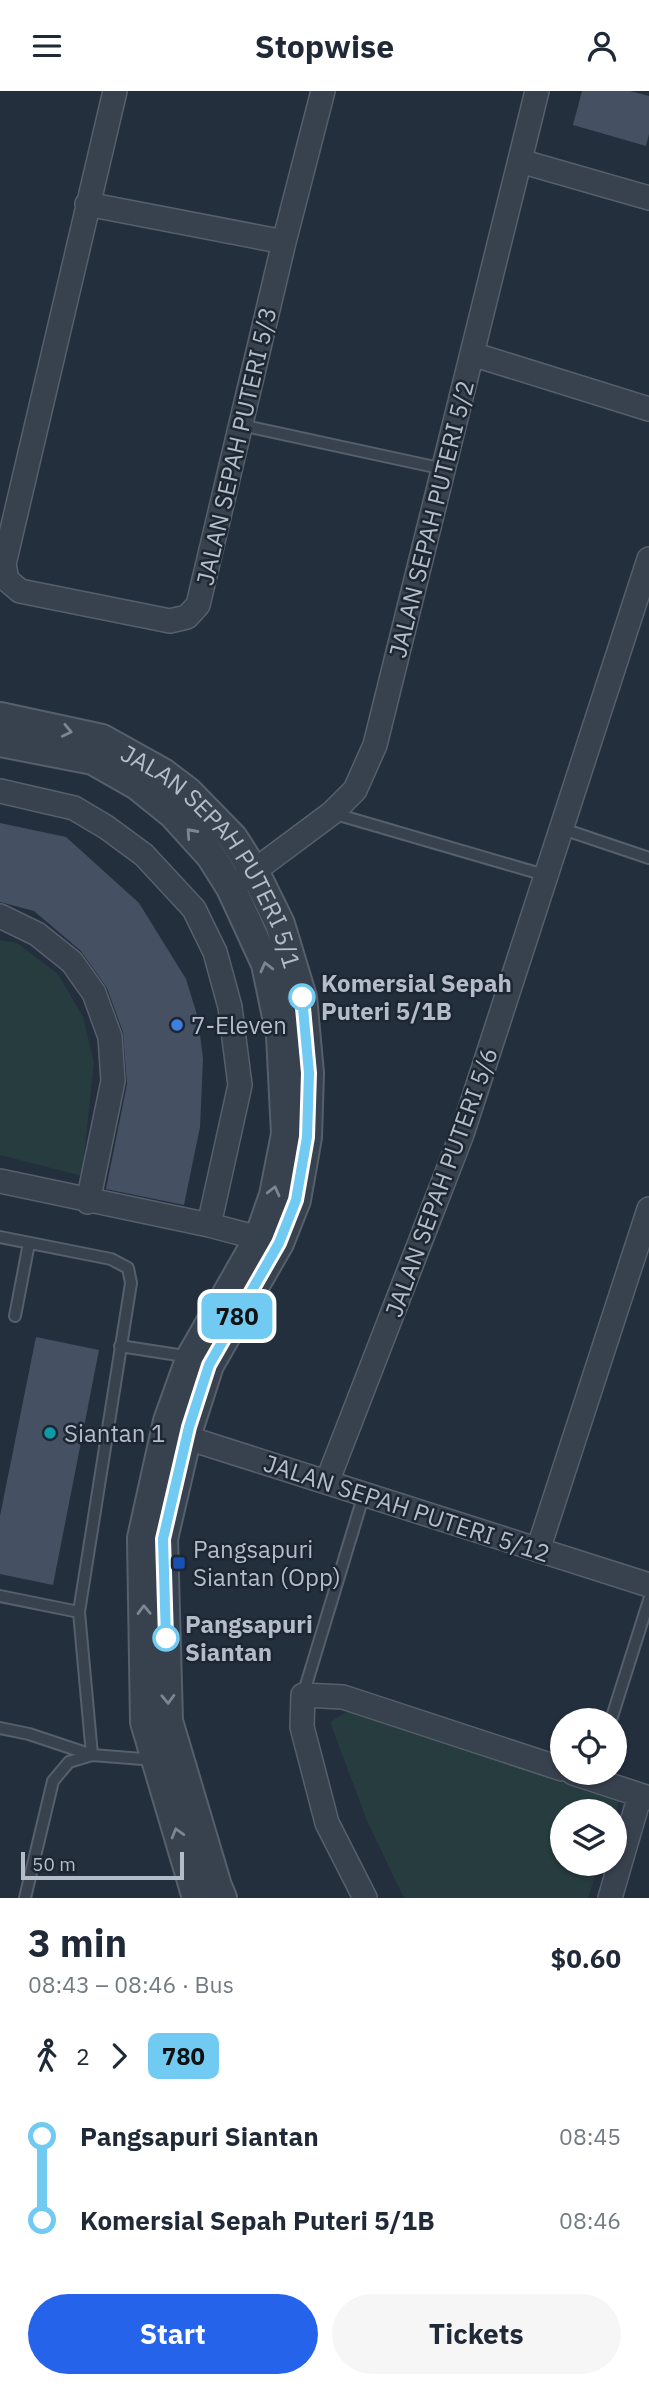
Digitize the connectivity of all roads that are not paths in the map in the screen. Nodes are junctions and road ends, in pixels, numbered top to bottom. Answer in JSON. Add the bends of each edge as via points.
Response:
{"nodes":[{"id":1,"x":115,"y":91,"type":"edge"},
{"id":2,"x":323,"y":91,"type":"edge"},
{"id":3,"x":537,"y":91,"type":"edge"},
{"id":4,"x":520,"y":161,"type":"junction"},
{"id":5,"x":649,"y":198,"type":"edge"},
{"id":6,"x":87,"y":204,"type":"junction"},
{"id":7,"x":284,"y":242,"type":"junction"},
{"id":8,"x":472,"y":354,"type":"junction"},
{"id":9,"x":649,"y":409,"type":"edge"},
{"id":10,"x":241,"y":425,"type":"junction"},
{"id":11,"x":443,"y":469,"type":"junction"},
{"id":12,"x":649,"y":559,"type":"edge"},
{"id":13,"x":0,"y":717,"type":"edge"},
{"id":14,"x":0,"y":742,"type":"edge"},
{"id":15,"x":0,"y":791,"type":"edge"},
{"id":16,"x":332,"y":813,"type":"junction"},
{"id":17,"x":563,"y":829,"type":"junction"},
{"id":18,"x":649,"y":858,"type":"edge"},
{"id":19,"x":254,"y":871,"type":"junction"},
{"id":20,"x":548,"y":876,"type":"junction"},
{"id":21,"x":231,"y":888,"type":"junction"},
{"id":22,"x":0,"y":916,"type":"edge"},
{"id":23,"x":0,"y":1181,"type":"edge"},
{"id":24,"x":88,"y":1202,"type":"junction"},
{"id":25,"x":649,"y":1209,"type":"edge"},
{"id":26,"x":209,"y":1225,"type":"junction"},
{"id":27,"x":0,"y":1237,"type":"edge"},
{"id":28,"x":269,"y":1241,"type":"junction"},
{"id":29,"x":29,"y":1243,"type":"junction"},
{"id":30,"x":15,"y":1316,"type":"dead end"},
{"id":31,"x":120,"y":1346,"type":"junction"},
{"id":32,"x":191,"y":1357,"type":"junction"},
{"id":33,"x":176,"y":1434,"type":"junction"},
{"id":34,"x":327,"y":1482,"type":"junction"},
{"id":35,"x":364,"y":1494,"type":"junction"},
{"id":36,"x":538,"y":1550,"type":"junction"},
{"id":37,"x":649,"y":1585,"type":"edge"},
{"id":38,"x":0,"y":1596,"type":"edge"},
{"id":39,"x":649,"y":1600,"type":"edge"},
{"id":40,"x":79,"y":1612,"type":"junction"},
{"id":41,"x":303,"y":1695,"type":"junction"},
{"id":42,"x":615,"y":1708,"type":"edge"},
{"id":43,"x":0,"y":1728,"type":"edge"},
{"id":44,"x":92,"y":1755,"type":"junction"},
{"id":45,"x":167,"y":1761,"type":"junction"},
{"id":46,"x":550,"y":1765,"type":"edge"},
{"id":47,"x":614,"y":1785,"type":"edge"},
{"id":48,"x":645,"y":1796,"type":"edge"},
{"id":49,"x":25,"y":1898,"type":"edge"},
{"id":50,"x":197,"y":1898,"type":"edge"},
{"id":51,"x":222,"y":1898,"type":"edge"},
{"id":52,"x":365,"y":1898,"type":"edge"},
{"id":53,"x":610,"y":1898,"type":"edge"}],
"edges":[{"from":1,"to":6,"type":"street","name":"JALAN SEPAH PUTERI 5/3"},
{"from":2,"to":7,"type":"street","name":"JALAN SEPAH PUTERI 5/3"},
{"from":3,"to":4,"type":"street","name":"JALAN SEPAH PUTERI 5/2"},
{"from":4,"to":5,"type":"street"},
{"from":4,"to":8,"type":"street","name":"JALAN SEPAH PUTERI 5/2"},
{"from":6,"to":7,"type":"street"},
{"from":6,"to":10,"type":"street","name":"JALAN SEPAH PUTERI 5/3","via":[[4,564],[7,580],[20,591],[170,621],[187,617],[198,605]]},
{"from":7,"to":10,"type":"street","name":"JALAN SEPAH PUTERI 5/3"},
{"from":8,"to":9,"type":"street"},
{"from":8,"to":11,"type":"street","name":"JALAN SEPAH PUTERI 5/2"},
{"from":10,"to":11,"type":"lane"},
{"from":11,"to":16,"type":"street","name":"JALAN SEPAH PUTERI 5/2","via":[[375,745],[355,790]]},
{"from":12,"to":17,"type":"street","name":"JALAN SEPAH PUTERI 5/6"},
{"from":13,"to":19,"type":"street","name":"JALAN SEPAH PUTERI 5/1","one_way":true,"via":[[102,739],[163,773],[233,838]]},
{"from":21,"to":14,"type":"street","one_way":true,"via":[[211,856],[173,814],[137,785],[93,760]]},
{"from":15,"to":26,"type":"street","via":[[74,808],[144,855],[194,909],[215,952],[230,1007],[240,1084]]},
{"from":16,"to":19,"type":"street","name":"JALAN SEPAH PUTERI 5/2"},
{"from":16,"to":20,"type":"lane"},
{"from":17,"to":18,"type":"lane"},
{"from":17,"to":20,"type":"street","name":"JALAN SEPAH PUTERI 5/6"},
{"from":19,"to":21,"type":"street","name":"JALAN SEPAH PUTERI 5/2"},
{"from":19,"to":28,"type":"street","name":"JALAN SEPAH PUTERI 5/1","via":[[280,924],[302,997],[309,1073],[307,1137],[296,1200]]},
{"from":20,"to":34,"type":"street","name":"JALAN SEPAH PUTERI 5/6","via":[[462,1134]]},
{"from":28,"to":21,"type":"street","one_way":true,"via":[[286,1134],[281,1035],[266,964]]},
{"from":22,"to":24,"type":"street","via":[[37,934],[72,962],[94,993],[110,1037],[113,1081]]},
{"from":23,"to":24,"type":"street"},
{"from":24,"to":26,"type":"street"},
{"from":25,"to":36,"type":"street"},
{"from":26,"to":28,"type":"street"},
{"from":27,"to":29,"type":"lane"},
{"from":28,"to":32,"type":"street"},
{"from":28,"to":33,"type":"street","name":"JALAN SEPAH PUTERI 5/1"},
{"from":29,"to":30,"type":"lane"},
{"from":29,"to":31,"type":"lane","via":[[111,1259],[128,1268],[131,1283]]},
{"from":31,"to":32,"type":"lane"},
{"from":31,"to":40,"type":"lane"},
{"from":32,"to":33,"type":"street"},
{"from":33,"to":34,"type":"street","name":"JALAN SEPAH PUTERI 5/12"},
{"from":33,"to":45,"type":"street","name":"JALAN SEPAH PUTERI 5/1","via":[[163,1539]]},
{"from":34,"to":35,"type":"street","name":"JALAN SEPAH PUTERI 5/12"},
{"from":35,"to":36,"type":"street","name":"JALAN SEPAH PUTERI 5/12"},
{"from":35,"to":41,"type":"lane"},
{"from":36,"to":37,"type":"street","name":"JALAN SEPAH PUTERI 5/12"},
{"from":38,"to":40,"type":"lane"},
{"from":39,"to":42,"type":"lane"},
{"from":40,"to":44,"type":"lane"},
{"from":41,"to":46,"type":"street","via":[[343,1697]]},
{"from":41,"to":52,"type":"street","via":[[302,1727],[327,1823]]},
{"from":43,"to":44,"type":"lane"},
{"from":44,"to":45,"type":"lane"},
{"from":44,"to":49,"type":"lane","via":[[69,1762],[53,1781]]},
{"from":50,"to":45,"type":"street","one_way":true},
{"from":45,"to":51,"type":"street","name":"JALAN SEPAH PUTERI 5/1"},
{"from":47,"to":48,"type":"street"},
{"from":48,"to":53,"type":"street"}]}
